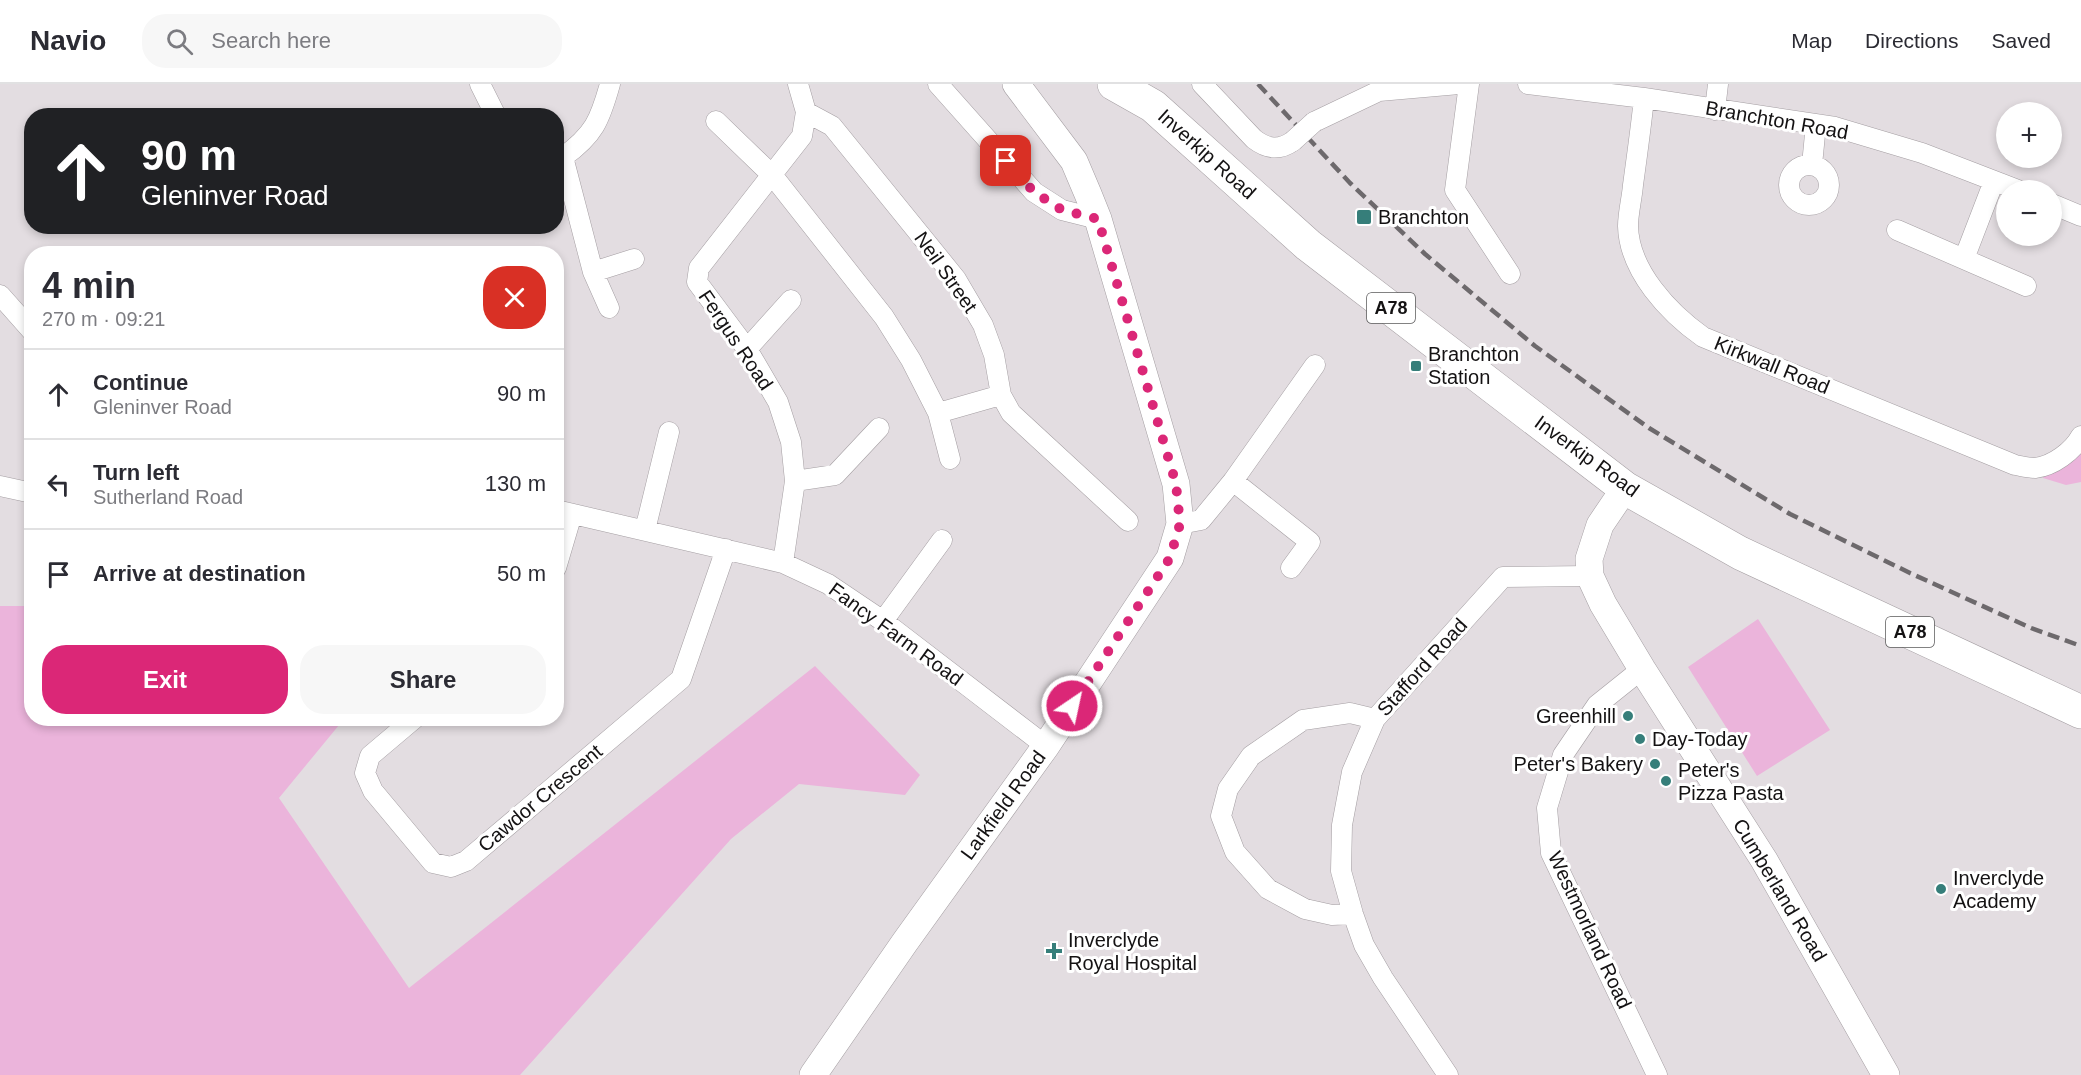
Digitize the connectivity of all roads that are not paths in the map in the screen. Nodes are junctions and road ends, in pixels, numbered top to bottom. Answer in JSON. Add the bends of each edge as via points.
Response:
{"nodes":[{"id":1,"x":480,"y":84,"type":"edge"},
{"id":2,"x":610,"y":84,"type":"edge"},
{"id":3,"x":798,"y":84,"type":"edge"},
{"id":4,"x":938,"y":84,"type":"edge"},
{"id":5,"x":1016,"y":84,"type":"edge"},
{"id":6,"x":1114,"y":84,"type":"edge"},
{"id":7,"x":1202,"y":84,"type":"edge"},
{"id":8,"x":1459,"y":84,"type":"edge"},
{"id":9,"x":1469,"y":84,"type":"edge"},
{"id":10,"x":1528,"y":84,"type":"edge"},
{"id":11,"x":1718,"y":84,"type":"edge"},
{"id":12,"x":1379,"y":88,"type":"edge"},
{"id":13,"x":1147,"y":95,"type":"edge"},
{"id":14,"x":1644,"y":98,"type":"junction"},
{"id":15,"x":492,"y":108,"type":"edge"},
{"id":16,"x":1715,"y":110,"type":"junction"},
{"id":17,"x":806,"y":112,"type":"junction"},
{"id":18,"x":716,"y":120,"type":"dead end"},
{"id":19,"x":1816,"y":124,"type":"junction"},
{"id":20,"x":564,"y":154,"type":"edge"},
{"id":21,"x":1812,"y":165,"type":"dead end"},
{"id":22,"x":564,"y":170,"type":"edge"},
{"id":23,"x":773,"y":176,"type":"junction"},
{"id":24,"x":1994,"y":181,"type":"joint"},
{"id":25,"x":2062,"y":208,"type":"edge"},
{"id":26,"x":2081,"y":216,"type":"edge"},
{"id":27,"x":1098,"y":219,"type":"junction"},
{"id":28,"x":1897,"y":230,"type":"dead end"},
{"id":29,"x":634,"y":259,"type":"dead end"},
{"id":30,"x":1964,"y":259,"type":"junction"},
{"id":31,"x":593,"y":272,"type":"junction"},
{"id":32,"x":1509,"y":274,"type":"dead end"},
{"id":33,"x":2026,"y":286,"type":"dead end"},
{"id":34,"x":0,"y":295,"type":"edge"},
{"id":35,"x":791,"y":300,"type":"dead end"},
{"id":36,"x":609,"y":308,"type":"dead end"},
{"id":37,"x":24,"y":322,"type":"edge"},
{"id":38,"x":747,"y":349,"type":"junction"},
{"id":39,"x":1315,"y":365,"type":"dead end"},
{"id":40,"x":1001,"y":395,"type":"junction"},
{"id":41,"x":938,"y":413,"type":"junction"},
{"id":42,"x":879,"y":428,"type":"dead end"},
{"id":43,"x":669,"y":432,"type":"dead end"},
{"id":44,"x":2081,"y":436,"type":"edge"},
{"id":45,"x":950,"y":459,"type":"dead end"},
{"id":46,"x":795,"y":481,"type":"junction"},
{"id":47,"x":1233,"y":481,"type":"junction"},
{"id":48,"x":0,"y":486,"type":"edge"},
{"id":49,"x":1625,"y":488,"type":"junction"},
{"id":50,"x":24,"y":491,"type":"edge"},
{"id":51,"x":564,"y":512,"type":"edge"},
{"id":52,"x":1128,"y":521,"type":"dead end"},
{"id":53,"x":1180,"y":524,"type":"junction"},
{"id":54,"x":645,"y":530,"type":"junction"},
{"id":55,"x":942,"y":540,"type":"dead end"},
{"id":56,"x":726,"y":549,"type":"junction"},
{"id":57,"x":783,"y":563,"type":"junction"},
{"id":58,"x":1291,"y":568,"type":"dead end"},
{"id":59,"x":1590,"y":576,"type":"junction"},
{"id":60,"x":883,"y":621,"type":"junction"},
{"id":61,"x":1642,"y":669,"type":"junction"},
{"id":62,"x":2081,"y":712,"type":"edge"},
{"id":63,"x":1375,"y":719,"type":"junction"},
{"id":64,"x":406,"y":726,"type":"edge"},
{"id":65,"x":1046,"y":746,"type":"junction"},
{"id":66,"x":1353,"y":914,"type":"junction"},
{"id":67,"x":813,"y":1075,"type":"edge"},
{"id":68,"x":1448,"y":1075,"type":"edge"},
{"id":69,"x":1657,"y":1075,"type":"edge"},
{"id":70,"x":1886,"y":1075,"type":"edge"}],
"edges":[{"from":1,"to":15,"type":"street"},
{"from":2,"to":20,"type":"street","via":[[598,122],[579,145]]},
{"from":3,"to":17,"type":"street"},
{"from":4,"to":27,"type":"street","via":[[1034,192],[1062,210]]},
{"from":5,"to":27,"type":"street","via":[[1074,161]]},
{"from":6,"to":13,"type":"highway","name":"Inverkip Road","number":"A78"},
{"from":7,"to":12,"type":"street","bridge":true,"via":[[1254,139],[1263,146],[1280,147],[1314,122]]},
{"from":8,"to":12,"type":"street"},
{"from":9,"to":32,"type":"street","via":[[1455,190]]},
{"from":10,"to":14,"type":"street","name":"Branchton Road"},
{"from":11,"to":16,"type":"street"},
{"from":13,"to":49,"type":"highway","name":"Inverkip Road","number":"A78","via":[[1308,245]]},
{"from":14,"to":16,"type":"street","name":"Branchton Road"},
{"from":14,"to":44,"type":"street","name":"Kirkwall Road","via":[[1628,227],[1646,278],[1682,322],[1703,337],[2015,465],[2035,468],[2051,463],[2065,455]]},
{"from":16,"to":19,"type":"street","name":"Branchton Road"},
{"from":17,"to":23,"type":"street","name":"Fergus Road","via":[[802,135]]},
{"from":17,"to":40,"type":"street","name":"Neil Street","via":[[832,126],[956,279],[983,325],[994,355]]},
{"from":18,"to":23,"type":"street"},
{"from":19,"to":21,"type":"street"},
{"from":19,"to":24,"type":"street","name":"Branchton Road","via":[[1922,153]]},
{"from":22,"to":31,"type":"street"},
{"from":23,"to":38,"type":"street","name":"Fergus Road","via":[[699,268],[697,282]]},
{"from":23,"to":41,"type":"street","via":[[884,317]]},
{"from":24,"to":30,"type":"street"},
{"from":25,"to":26,"type":"street"},
{"from":27,"to":53,"type":"street","via":[[1176,484]]},
{"from":28,"to":30,"type":"street"},
{"from":29,"to":31,"type":"street"},
{"from":30,"to":33,"type":"street"},
{"from":31,"to":36,"type":"street"},
{"from":34,"to":37,"type":"street"},
{"from":35,"to":38,"type":"street"},
{"from":38,"to":46,"type":"street","name":"Fergus Road","via":[[778,402],[791,442]]},
{"from":39,"to":47,"type":"street"},
{"from":40,"to":41,"type":"street"},
{"from":40,"to":52,"type":"street","name":"Neil Street","via":[[1011,413]]},
{"from":41,"to":45,"type":"street"},
{"from":42,"to":46,"type":"street","via":[[835,475]]},
{"from":43,"to":54,"type":"street"},
{"from":46,"to":57,"type":"street","name":"Fergus Road"},
{"from":47,"to":53,"type":"street","via":[[1201,520]]},
{"from":47,"to":58,"type":"street","via":[[1310,542]]},
{"from":48,"to":50,"type":"street"},
{"from":49,"to":59,"type":"street","via":[[1600,525],[1589,559]]},
{"from":49,"to":62,"type":"highway","name":"Inverkip Road","number":"A78","via":[[1740,553]]},
{"from":51,"to":54,"type":"street","name":"Fancy Farm Road"},
{"from":53,"to":65,"type":"street","name":"Larkfield Road","via":[[1170,558]]},
{"from":54,"to":56,"type":"street","name":"Fancy Farm Road"},
{"from":55,"to":60,"type":"street"},
{"from":56,"to":57,"type":"street","name":"Fancy Farm Road"},
{"from":56,"to":64,"type":"street","name":"Cawdor Crescent","via":[[681,680],[466,861],[451,867],[433,863],[373,791],[365,773],[370,756]]},
{"from":57,"to":60,"type":"street","name":"Fancy Farm Road","via":[[828,584]]},
{"from":59,"to":61,"type":"street","name":"Cumberland Road"},
{"from":59,"to":63,"type":"street","name":"Stafford Road","via":[[1503,577]]},
{"from":60,"to":65,"type":"street","name":"Fancy Farm Road"},
{"from":61,"to":69,"type":"street","name":"Westmorland Road","via":[[1597,705],[1563,755],[1547,808],[1551,853]]},
{"from":61,"to":70,"type":"street","name":"Cumberland Road","via":[[1764,860]]},
{"from":63,"to":66,"type":"street","name":"Stafford Road","via":[[1352,772],[1342,825],[1341,871]]},
{"from":63,"to":66,"type":"street","via":[[1350,713],[1303,720],[1251,756],[1228,789],[1221,816],[1235,852],[1268,889],[1305,909],[1332,915]]},
{"from":65,"to":67,"type":"street","name":"Larkfield Road"},
{"from":66,"to":68,"type":"street","name":"Stafford Road","via":[[1364,945],[1383,978]]}]}
